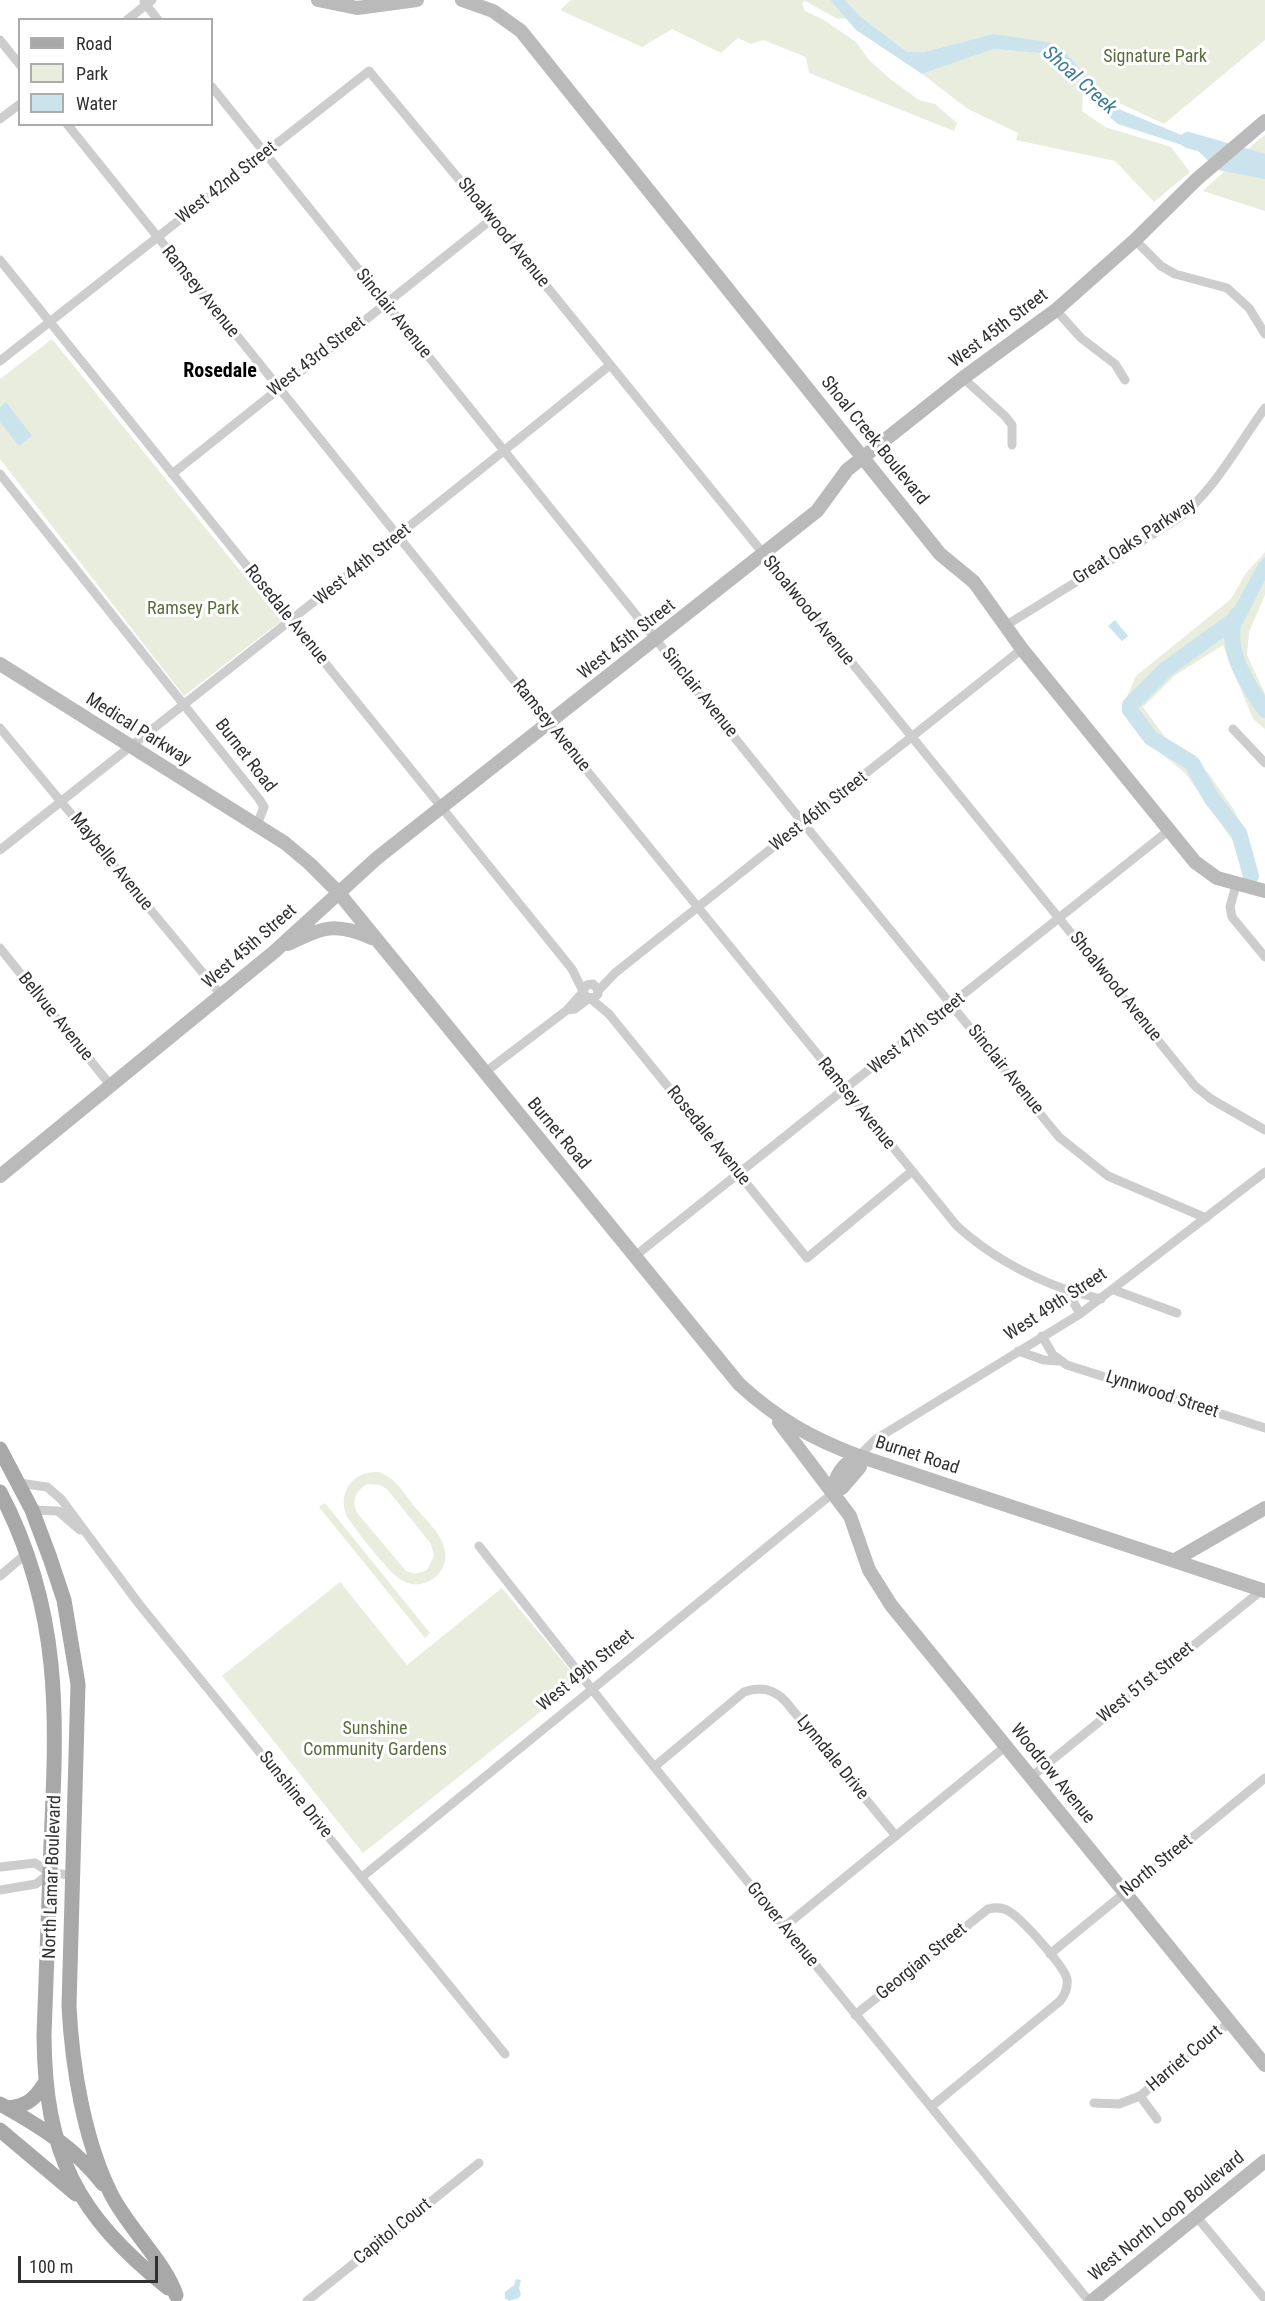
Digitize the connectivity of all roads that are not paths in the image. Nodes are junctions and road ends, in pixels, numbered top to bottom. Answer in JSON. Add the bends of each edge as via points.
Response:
{"nodes":[{"id":1,"x":318,"y":0,"type":"edge"},
{"id":2,"x":417,"y":0,"type":"edge"},
{"id":3,"x":462,"y":0,"type":"edge"},
{"id":4,"x":147,"y":2,"type":"edge"},
{"id":5,"x":129,"y":18,"type":"edge"},
{"id":6,"x":157,"y":18,"type":"edge"},
{"id":7,"x":0,"y":40,"type":"edge"},
{"id":8,"x":18,"y":62,"type":"edge"},
{"id":9,"x":369,"y":72,"type":"joint"},
{"id":10,"x":213,"y":88,"type":"edge"},
{"id":11,"x":18,"y":106,"type":"edge"},
{"id":12,"x":0,"y":119,"type":"edge"},
{"id":13,"x":1265,"y":121,"type":"edge"},
{"id":14,"x":69,"y":126,"type":"edge"},
{"id":15,"x":265,"y":154,"type":"junction"},
{"id":16,"x":492,"y":219,"type":"junction"},
{"id":17,"x":157,"y":239,"type":"junction"},
{"id":18,"x":1135,"y":240,"type":"junction"},
{"id":19,"x":0,"y":260,"type":"edge"},
{"id":20,"x":385,"y":304,"type":"junction"},
{"id":21,"x":1056,"y":310,"type":"junction"},
{"id":22,"x":49,"y":323,"type":"junction"},
{"id":23,"x":1265,"y":334,"type":"edge"},
{"id":24,"x":0,"y":361,"type":"edge"},
{"id":25,"x":610,"y":364,"type":"junction"},
{"id":26,"x":963,"y":378,"type":"junction"},
{"id":27,"x":1125,"y":380,"type":"dead end"},
{"id":28,"x":277,"y":388,"type":"junction"},
{"id":29,"x":1265,"y":408,"type":"edge"},
{"id":30,"x":1012,"y":445,"type":"dead end"},
{"id":31,"x":503,"y":452,"type":"junction"},
{"id":32,"x":864,"y":456,"type":"junction"},
{"id":33,"x":0,"y":474,"type":"edge"},
{"id":34,"x":172,"y":474,"type":"junction"},
{"id":35,"x":399,"y":536,"type":"junction"},
{"id":36,"x":764,"y":555,"type":"junction"},
{"id":37,"x":291,"y":622,"type":"junction"},
{"id":38,"x":1005,"y":626,"type":"junction"},
{"id":39,"x":657,"y":640,"type":"junction"},
{"id":40,"x":1022,"y":649,"type":"junction"},
{"id":41,"x":0,"y":664,"type":"edge"},
{"id":42,"x":182,"y":705,"type":"junction"},
{"id":43,"x":549,"y":724,"type":"junction"},
{"id":44,"x":0,"y":728,"type":"edge"},
{"id":45,"x":1233,"y":729,"type":"dead end"},
{"id":46,"x":912,"y":739,"type":"junction"},
{"id":47,"x":129,"y":746,"type":"junction"},
{"id":48,"x":1265,"y":763,"type":"edge"},
{"id":49,"x":61,"y":801,"type":"junction"},
{"id":50,"x":442,"y":808,"type":"junction"},
{"id":51,"x":804,"y":824,"type":"junction"},
{"id":52,"x":257,"y":825,"type":"junction"},
{"id":53,"x":1168,"y":831,"type":"junction"},
{"id":54,"x":0,"y":850,"type":"edge"},
{"id":55,"x":1236,"y":885,"type":"junction"},
{"id":56,"x":1265,"y":891,"type":"edge"},
{"id":57,"x":338,"y":892,"type":"junction"},
{"id":58,"x":698,"y":907,"type":"junction"},
{"id":59,"x":1060,"y":919,"type":"junction"},
{"id":60,"x":374,"y":939,"type":"junction"},
{"id":61,"x":0,"y":948,"type":"edge"},
{"id":62,"x":278,"y":949,"type":"junction"},
{"id":63,"x":1265,"y":957,"type":"edge"},
{"id":64,"x":591,"y":992,"type":"junction"},
{"id":65,"x":222,"y":996,"type":"junction"},
{"id":66,"x":952,"y":1005,"type":"junction"},
{"id":67,"x":484,"y":1072,"type":"junction"},
{"id":68,"x":111,"y":1086,"type":"junction"},
{"id":69,"x":846,"y":1091,"type":"junction"},
{"id":70,"x":1265,"y":1130,"type":"edge"},
{"id":71,"x":2,"y":1171,"type":"edge"},
{"id":72,"x":910,"y":1172,"type":"junction"},
{"id":73,"x":1265,"y":1172,"type":"edge"},
{"id":74,"x":739,"y":1173,"type":"junction"},
{"id":75,"x":1206,"y":1218,"type":"junction"},
{"id":76,"x":635,"y":1256,"type":"junction"},
{"id":77,"x":1067,"y":1290,"type":"junction"},
{"id":78,"x":1114,"y":1290,"type":"junction"},
{"id":79,"x":1101,"y":1299,"type":"junction"},
{"id":80,"x":1177,"y":1312,"type":"dead end"},
{"id":81,"x":1080,"y":1314,"type":"junction"},
{"id":82,"x":1042,"y":1336,"type":"junction"},
{"id":83,"x":1018,"y":1351,"type":"junction"},
{"id":84,"x":1059,"y":1361,"type":"junction"},
{"id":85,"x":772,"y":1414,"type":"junction"},
{"id":86,"x":1265,"y":1428,"type":"edge"},
{"id":87,"x":0,"y":1449,"type":"edge"},
{"id":88,"x":859,"y":1456,"type":"junction"},
{"id":89,"x":19,"y":1484,"type":"junction"},
{"id":90,"x":1,"y":1493,"type":"edge"},
{"id":91,"x":833,"y":1493,"type":"junction"},
{"id":92,"x":1265,"y":1508,"type":"edge"},
{"id":93,"x":32,"y":1510,"type":"junction"},
{"id":94,"x":87,"y":1536,"type":"junction"},
{"id":95,"x":479,"y":1546,"type":"dead end"},
{"id":96,"x":26,"y":1557,"type":"junction"},
{"id":97,"x":1175,"y":1560,"type":"junction"},
{"id":98,"x":0,"y":1576,"type":"edge"},
{"id":99,"x":1263,"y":1590,"type":"edge"},
{"id":100,"x":75,"y":1659,"type":"junction"},
{"id":101,"x":52,"y":1660,"type":"junction"},
{"id":102,"x":592,"y":1690,"type":"junction"},
{"id":103,"x":1006,"y":1746,"type":"junction"},
{"id":104,"x":654,"y":1767,"type":"junction"},
{"id":105,"x":1031,"y":1777,"type":"junction"},
{"id":106,"x":1265,"y":1778,"type":"edge"},
{"id":107,"x":896,"y":1836,"type":"junction"},
{"id":108,"x":0,"y":1867,"type":"edge"},
{"id":109,"x":50,"y":1873,"type":"junction"},
{"id":110,"x":72,"y":1875,"type":"junction"},
{"id":111,"x":362,"y":1877,"type":"junction"},
{"id":112,"x":0,"y":1890,"type":"edge"},
{"id":113,"x":1125,"y":1893,"type":"junction"},
{"id":114,"x":784,"y":1927,"type":"junction"},
{"id":115,"x":48,"y":1946,"type":"junction"},
{"id":116,"x":1050,"y":1954,"type":"junction"},
{"id":117,"x":69,"y":2006,"type":"junction"},
{"id":118,"x":855,"y":2015,"type":"junction"},
{"id":119,"x":1230,"y":2022,"type":"junction"},
{"id":120,"x":505,"y":2054,"type":"dead end"},
{"id":121,"x":1265,"y":2065,"type":"edge"},
{"id":122,"x":45,"y":2083,"type":"junction"},
{"id":123,"x":1140,"y":2096,"type":"junction"},
{"id":124,"x":1094,"y":2103,"type":"dead end"},
{"id":125,"x":4,"y":2106,"type":"edge"},
{"id":126,"x":932,"y":2106,"type":"junction"},
{"id":127,"x":1157,"y":2119,"type":"dead end"},
{"id":128,"x":0,"y":2130,"type":"edge"},
{"id":129,"x":54,"y":2135,"type":"junction"},
{"id":130,"x":1265,"y":2161,"type":"edge"},
{"id":131,"x":479,"y":2163,"type":"dead end"},
{"id":132,"x":111,"y":2194,"type":"junction"},
{"id":133,"x":80,"y":2197,"type":"junction"},
{"id":134,"x":1196,"y":2216,"type":"junction"},
{"id":135,"x":178,"y":2298,"type":"edge"},
{"id":136,"x":1265,"y":2299,"type":"edge"},
{"id":137,"x":307,"y":2301,"type":"edge"},
{"id":138,"x":1091,"y":2301,"type":"edge"}],
"edges":[{"from":1,"to":2,"type":"main road","via":[[357,8]]},
{"from":3,"to":32,"type":"main road","name":"Shoal Creek Boulevard","via":[[493,11],[521,31]]},
{"from":4,"to":5,"type":"street"},
{"from":4,"to":6,"type":"street"},
{"from":7,"to":8,"type":"street"},
{"from":9,"to":15,"type":"street","name":"West 42nd Street"},
{"from":9,"to":16,"type":"street","name":"Shoalwood Avenue"},
{"from":10,"to":15,"type":"street","name":"Sinclair Avenue"},
{"from":11,"to":12,"type":"street"},
{"from":13,"to":18,"type":"main road","name":"West 45th Street","via":[[1197,179]]},
{"from":14,"to":17,"type":"street","name":"Ramsey Avenue"},
{"from":15,"to":17,"type":"street","name":"West 42nd Street"},
{"from":15,"to":20,"type":"street","name":"Sinclair Avenue"},
{"from":16,"to":20,"type":"street","name":"West 43rd Street"},
{"from":16,"to":25,"type":"street","name":"Shoalwood Avenue"},
{"from":17,"to":22,"type":"street","name":"West 42nd Street"},
{"from":17,"to":28,"type":"street","name":"Ramsey Avenue"},
{"from":18,"to":21,"type":"main road","name":"West 45th Street"},
{"from":18,"to":23,"type":"street","via":[[1161,266],[1227,288],[1249,308]]},
{"from":19,"to":22,"type":"street","name":"Rosedale Avenue"},
{"from":20,"to":28,"type":"street","name":"West 43rd Street"},
{"from":20,"to":31,"type":"street","name":"Sinclair Avenue"},
{"from":21,"to":26,"type":"main road","name":"West 45th Street"},
{"from":21,"to":27,"type":"street","via":[[1081,338],[1115,364]]},
{"from":22,"to":24,"type":"street","name":"West 42nd Street"},
{"from":22,"to":34,"type":"street","name":"Rosedale Avenue"},
{"from":25,"to":31,"type":"street","name":"West 44th Street"},
{"from":25,"to":36,"type":"street","name":"Shoalwood Avenue"},
{"from":26,"to":30,"type":"street","via":[[1012,425]]},
{"from":26,"to":32,"type":"main road","name":"West 45th Street"},
{"from":28,"to":34,"type":"street","name":"West 43rd Street"},
{"from":28,"to":35,"type":"street","name":"Ramsey Avenue"},
{"from":29,"to":38,"type":"street","name":"Great Oaks Parkway","via":[[1201,500],[1179,518]]},
{"from":31,"to":35,"type":"street","name":"West 44th Street"},
{"from":31,"to":39,"type":"street","name":"Sinclair Avenue"},
{"from":32,"to":36,"type":"main road","name":"West 45th Street","via":[[847,470],[817,512]]},
{"from":32,"to":38,"type":"main road","name":"Shoal Creek Boulevard","via":[[940,554],[974,582]]},
{"from":33,"to":42,"type":"street","name":"Burnet Road"},
{"from":34,"to":37,"type":"street","name":"Rosedale Avenue"},
{"from":35,"to":37,"type":"street","name":"West 44th Street"},
{"from":35,"to":43,"type":"street","name":"Ramsey Avenue"},
{"from":36,"to":39,"type":"main road","name":"West 45th Street"},
{"from":36,"to":46,"type":"street","name":"Shoalwood Avenue"},
{"from":37,"to":42,"type":"street","name":"West 44th Street"},
{"from":37,"to":50,"type":"street","name":"Rosedale Avenue"},
{"from":38,"to":40,"type":"main road","name":"Shoal Creek Boulevard"},
{"from":39,"to":43,"type":"main road","name":"West 45th Street"},
{"from":39,"to":51,"type":"street","name":"Sinclair Avenue"},
{"from":40,"to":46,"type":"street","name":"West 46th Street"},
{"from":40,"to":53,"type":"main road","name":"Shoal Creek Boulevard"},
{"from":41,"to":47,"type":"main road","name":"Medical Parkway"},
{"from":42,"to":47,"type":"street","name":"West 44th Street"},
{"from":42,"to":52,"type":"street","name":"Burnet Road","via":[[259,798],[264,807]]},
{"from":43,"to":50,"type":"main road","name":"West 45th Street"},
{"from":43,"to":58,"type":"street","name":"Ramsey Avenue"},
{"from":44,"to":49,"type":"street","name":"Maybelle Avenue"},
{"from":45,"to":48,"type":"street"},
{"from":46,"to":51,"type":"street","name":"West 46th Street"},
{"from":46,"to":59,"type":"street","name":"Shoalwood Avenue"},
{"from":47,"to":49,"type":"street","name":"West 44th Street"},
{"from":47,"to":52,"type":"main road","name":"Medical Parkway"},
{"from":49,"to":54,"type":"street","name":"West 44th Street"},
{"from":49,"to":65,"type":"street","name":"Maybelle Avenue"},
{"from":50,"to":57,"type":"main road","name":"West 45th Street"},
{"from":50,"to":64,"type":"street","name":"Rosedale Avenue"},
{"from":51,"to":58,"type":"street","name":"West 46th Street"},
{"from":51,"to":66,"type":"street","name":"Sinclair Avenue"},
{"from":52,"to":57,"type":"main road","name":"Burnet Road","via":[[298,853]]},
{"from":53,"to":55,"type":"main road","name":"Shoal Creek Boulevard","via":[[1206,871]]},
{"from":53,"to":59,"type":"street","name":"West 47th Street"},
{"from":55,"to":56,"type":"main road","name":"Shoal Creek Boulevard"},
{"from":55,"to":63,"type":"street","via":[[1230,907],[1232,917]]},
{"from":57,"to":60,"type":"main road","name":"Burnet Road"},
{"from":57,"to":62,"type":"main road","name":"West 45th Street"},
{"from":58,"to":64,"type":"street","name":"West 46th Street"},
{"from":58,"to":69,"type":"street","name":"Ramsey Avenue"},
{"from":59,"to":66,"type":"street","name":"West 47th Street"},
{"from":59,"to":70,"type":"street","name":"Shoalwood Avenue","via":[[1195,1086]]},
{"from":60,"to":62,"type":"main road","via":[[344,928],[327,927]]},
{"from":60,"to":67,"type":"main road","name":"Burnet Road"},
{"from":61,"to":68,"type":"street","name":"Bellvue Avenue"},
{"from":62,"to":65,"type":"main road","name":"West 45th Street"},
{"from":64,"to":67,"type":"street","name":"West 46th Street","via":[[575,1009],[567,1010]]},
{"from":64,"to":74,"type":"street","name":"Rosedale Avenue","via":[[608,1008]]},
{"from":65,"to":68,"type":"main road","name":"West 45th Street"},
{"from":66,"to":69,"type":"street","name":"West 47th Street"},
{"from":66,"to":75,"type":"street","name":"Sinclair Avenue","via":[[1059,1137],[1076,1152],[1127,1186]]},
{"from":67,"to":76,"type":"main road","name":"Burnet Road"},
{"from":68,"to":71,"type":"main road","name":"West 45th Street"},
{"from":69,"to":72,"type":"street","name":"Ramsey Avenue"},
{"from":69,"to":74,"type":"street","name":"West 47th Street"},
{"from":72,"to":74,"type":"street","name":"Rosedale Avenue","via":[[807,1258]]},
{"from":72,"to":77,"type":"street","name":"Ramsey Avenue","via":[[977,1244],[1022,1273]]},
{"from":73,"to":75,"type":"street","name":"West 49th Street"},
{"from":74,"to":76,"type":"street","name":"West 47th Street"},
{"from":75,"to":78,"type":"street","name":"West 49th Street"},
{"from":76,"to":85,"type":"main road","name":"Burnet Road","via":[[739,1384]]},
{"from":77,"to":79,"type":"street","name":"Ramsey Avenue"},
{"from":77,"to":81,"type":"street"},
{"from":78,"to":79,"type":"street","name":"West 49th Street"},
{"from":78,"to":80,"type":"street"},
{"from":79,"to":81,"type":"street","name":"West 49th Street"},
{"from":81,"to":82,"type":"street","name":"West 49th Street"},
{"from":82,"to":83,"type":"street","name":"West 49th Street"},
{"from":82,"to":84,"type":"street"},
{"from":83,"to":84,"type":"street","name":"Lynnwood Street"},
{"from":83,"to":88,"type":"street","name":"West 49th Street","via":[[876,1439]]},
{"from":84,"to":86,"type":"street","name":"Lynnwood Street"},
{"from":85,"to":88,"type":"main road","name":"Burnet Road","via":[[807,1435]]},
{"from":85,"to":91,"type":"main road","name":"Woodrow Avenue"},
{"from":87,"to":89,"type":"main road","name":"North Lamar Boulevard"},
{"from":88,"to":91,"type":"main road","name":"West 49th Street","via":[[860,1467]]},
{"from":88,"to":97,"type":"main road","name":"Burnet Road"},
{"from":89,"to":93,"type":"main road","name":"North Lamar Boulevard"},
{"from":89,"to":94,"type":"street","name":"Sunshine Drive","via":[[41,1485],[52,1491]]},
{"from":90,"to":93,"type":"main road"},
{"from":90,"to":96,"type":"main road","name":"North Lamar Boulevard"},
{"from":91,"to":102,"type":"street","name":"West 49th Street"},
{"from":91,"to":103,"type":"main road","name":"Woodrow Avenue","via":[[850,1516],[869,1570],[891,1605]]},
{"from":92,"to":97,"type":"main road"},
{"from":93,"to":94,"type":"street","name":"Sunshine Drive","via":[[58,1511]]},
{"from":93,"to":100,"type":"main road","name":"North Lamar Boulevard","via":[[64,1600]]},
{"from":94,"to":111,"type":"street","name":"Sunshine Drive"},
{"from":95,"to":102,"type":"street","name":"Grover Avenue"},
{"from":96,"to":98,"type":"street"},
{"from":96,"to":101,"type":"main road","name":"North Lamar Boulevard","via":[[37,1581]]},
{"from":97,"to":99,"type":"main road","name":"Burnet Road"},
{"from":99,"to":105,"type":"street","name":"West 51st Street"},
{"from":100,"to":101,"type":"main road"},
{"from":100,"to":110,"type":"main road","name":"North Lamar Boulevard","via":[[78,1721]]},
{"from":101,"to":109,"type":"main road","name":"North Lamar Boulevard","via":[[56,1747]]},
{"from":102,"to":104,"type":"street","name":"Grover Avenue"},
{"from":102,"to":111,"type":"street","name":"West 49th Street"},
{"from":103,"to":105,"type":"main road","name":"Woodrow Avenue"},
{"from":103,"to":107,"type":"street"},
{"from":104,"to":107,"type":"street","name":"Lynndale Drive","via":[[744,1692],[763,1688],[782,1696]]},
{"from":104,"to":114,"type":"street","name":"Grover Avenue"},
{"from":105,"to":113,"type":"main road","name":"Woodrow Avenue"},
{"from":106,"to":113,"type":"street","name":"North Street"},
{"from":107,"to":114,"type":"street"},
{"from":108,"to":109,"type":"street","via":[[35,1863]]},
{"from":109,"to":110,"type":"street"},
{"from":109,"to":112,"type":"street","via":[[36,1884]]},
{"from":109,"to":115,"type":"main road","name":"North Lamar Boulevard"},
{"from":110,"to":117,"type":"main road","name":"North Lamar Boulevard"},
{"from":111,"to":120,"type":"street","name":"Sunshine Drive"},
{"from":113,"to":116,"type":"street","name":"North Street"},
{"from":113,"to":119,"type":"main road","name":"Woodrow Avenue"},
{"from":114,"to":118,"type":"street","name":"Grover Avenue"},
{"from":115,"to":117,"type":"main road","via":[[57,1999]]},
{"from":115,"to":122,"type":"main road","name":"North Lamar Boulevard"},
{"from":116,"to":118,"type":"street","name":"Georgian Street","via":[[1012,1913],[988,1909]]},
{"from":116,"to":126,"type":"street","via":[[1067,1979],[1064,1996]]},
{"from":117,"to":132,"type":"main road","name":"North Lamar Boulevard","via":[[78,2087]]},
{"from":118,"to":126,"type":"street","name":"Grover Avenue"},
{"from":119,"to":121,"type":"main road","name":"Woodrow Avenue"},
{"from":119,"to":123,"type":"street","name":"Harriet Court"},
{"from":122,"to":125,"type":"main road","via":[[24,2106]]},
{"from":122,"to":129,"type":"main road","name":"North Lamar Boulevard"},
{"from":123,"to":124,"type":"street","name":"Harriet Court","via":[[1119,2104]]},
{"from":123,"to":127,"type":"street","name":"Harriet Court"},
{"from":125,"to":129,"type":"main road"},
{"from":126,"to":138,"type":"street","name":"Grover Avenue"},
{"from":128,"to":133,"type":"main road"},
{"from":129,"to":132,"type":"main road","via":[[92,2169]]},
{"from":129,"to":133,"type":"main road","name":"North Lamar Boulevard"},
{"from":130,"to":134,"type":"main road","name":"West North Loop Boulevard"},
{"from":131,"to":137,"type":"street","name":"Capitol Court"},
{"from":132,"to":135,"type":"main road","name":"North Lamar Boulevard"},
{"from":133,"to":135,"type":"main road","name":"North Lamar Boulevard","via":[[106,2229]]},
{"from":134,"to":136,"type":"street"},
{"from":134,"to":138,"type":"main road","name":"West North Loop Boulevard"}]}
